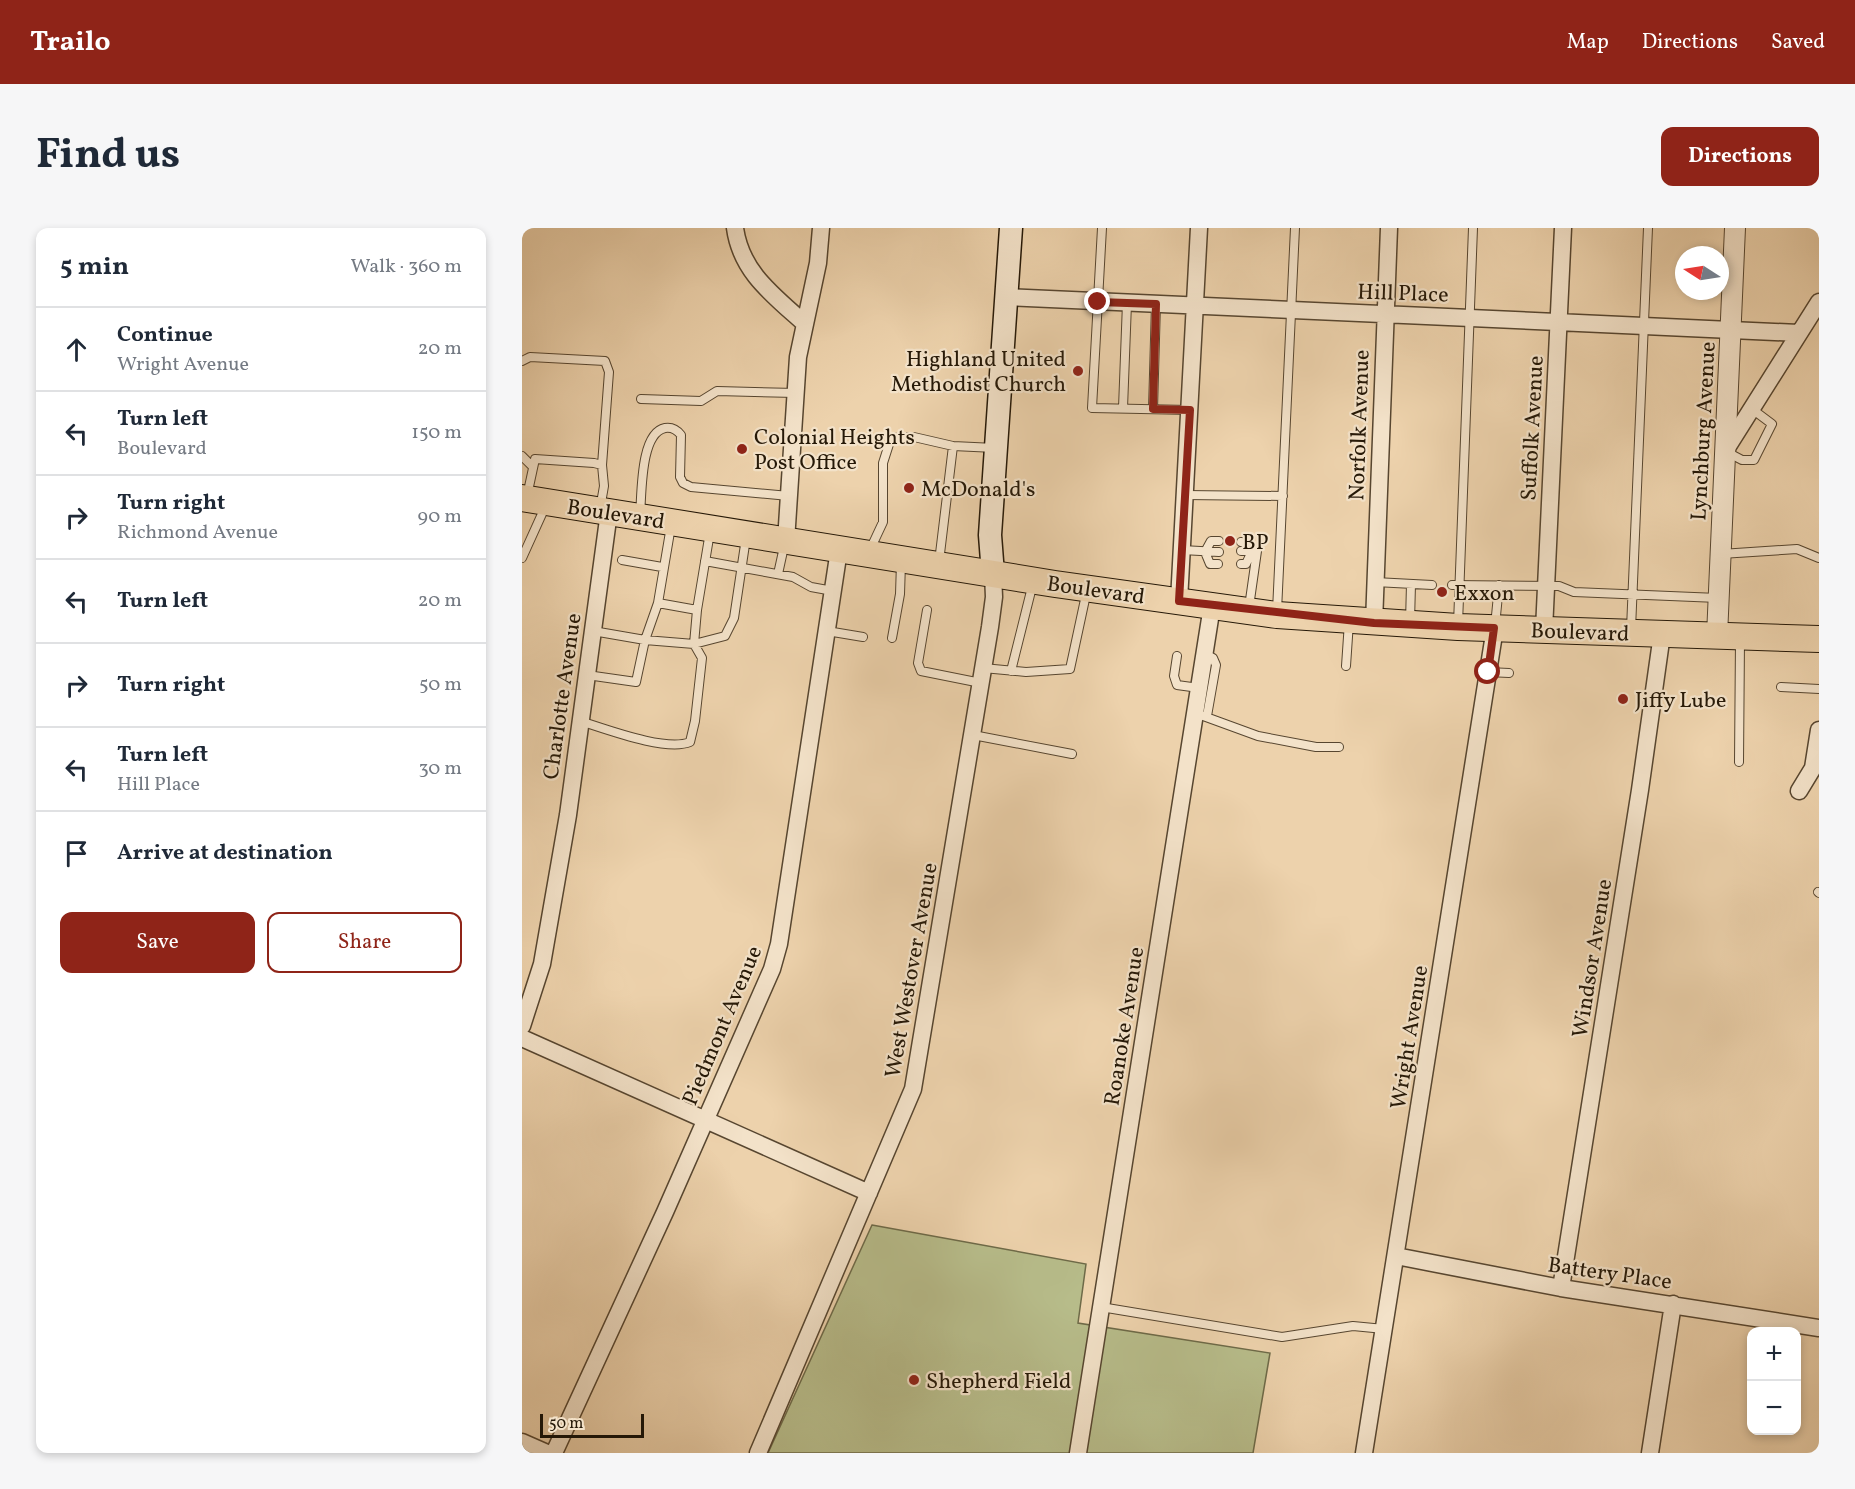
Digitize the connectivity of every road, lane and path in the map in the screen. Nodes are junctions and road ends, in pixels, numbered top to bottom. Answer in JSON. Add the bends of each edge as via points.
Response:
{"nodes":[{"id":1,"x":735,"y":228,"type":"edge"},
{"id":2,"x":821,"y":228,"type":"edge"},
{"id":3,"x":1011,"y":228,"type":"edge"},
{"id":4,"x":1102,"y":228,"type":"edge"},
{"id":5,"x":1199,"y":228,"type":"edge"},
{"id":6,"x":1295,"y":228,"type":"edge"},
{"id":7,"x":1389,"y":228,"type":"edge"},
{"id":8,"x":1473,"y":228,"type":"edge"},
{"id":9,"x":1563,"y":228,"type":"edge"},
{"id":10,"x":1648,"y":228,"type":"edge"},
{"id":11,"x":1735,"y":228,"type":"edge"},
{"id":12,"x":1006,"y":297,"type":"junction"},
{"id":13,"x":1098,"y":302,"type":"junction"},
{"id":14,"x":1819,"y":302,"type":"edge"},
{"id":15,"x":1127,"y":303,"type":"junction"},
{"id":16,"x":1156,"y":304,"type":"junction"},
{"id":17,"x":1195,"y":306,"type":"junction"},
{"id":18,"x":1292,"y":311,"type":"junction"},
{"id":19,"x":1385,"y":315,"type":"junction"},
{"id":20,"x":1469,"y":317,"type":"junction"},
{"id":21,"x":1559,"y":322,"type":"junction"},
{"id":22,"x":804,"y":323,"type":"junction"},
{"id":23,"x":1644,"y":326,"type":"junction"},
{"id":24,"x":1730,"y":330,"type":"junction"},
{"id":25,"x":1799,"y":333,"type":"junction"},
{"id":26,"x":522,"y":361,"type":"edge"},
{"id":27,"x":796,"y":393,"type":"junction"},
{"id":28,"x":640,"y":399,"type":"dead end"},
{"id":29,"x":1123,"y":408,"type":"junction"},
{"id":30,"x":1153,"y":409,"type":"junction"},
{"id":31,"x":1752,"y":409,"type":"junction"},
{"id":32,"x":1190,"y":410,"type":"junction"},
{"id":33,"x":953,"y":446,"type":"junction"},
{"id":34,"x":996,"y":448,"type":"junction"},
{"id":35,"x":1725,"y":452,"type":"junction"},
{"id":36,"x":522,"y":456,"type":"edge"},
{"id":37,"x":602,"y":465,"type":"junction"},
{"id":38,"x":532,"y":466,"type":"junction"},
{"id":39,"x":1185,"y":495,"type":"junction"},
{"id":40,"x":789,"y":496,"type":"junction"},
{"id":41,"x":1283,"y":496,"type":"junction"},
{"id":42,"x":532,"y":500,"type":"edge"},
{"id":43,"x":604,"y":512,"type":"junction"},
{"id":44,"x":640,"y":517,"type":"junction"},
{"id":45,"x":671,"y":522,"type":"junction"},
{"id":46,"x":710,"y":529,"type":"junction"},
{"id":47,"x":746,"y":535,"type":"junction"},
{"id":48,"x":786,"y":541,"type":"junction"},
{"id":49,"x":1219,"y":541,"type":"dead end"},
{"id":50,"x":1241,"y":546,"type":"dead end"},
{"id":51,"x":839,"y":550,"type":"junction"},
{"id":52,"x":1182,"y":550,"type":"junction"},
{"id":53,"x":1251,"y":551,"type":"junction"},
{"id":54,"x":1205,"y":552,"type":"junction"},
{"id":55,"x":1219,"y":552,"type":"dead end"},
{"id":56,"x":868,"y":554,"type":"junction"},
{"id":57,"x":1721,"y":554,"type":"junction"},
{"id":58,"x":523,"y":558,"type":"edge"},
{"id":59,"x":1819,"y":558,"type":"edge"},
{"id":60,"x":622,"y":560,"type":"dead end"},
{"id":61,"x":902,"y":560,"type":"junction"},
{"id":62,"x":705,"y":561,"type":"junction"},
{"id":63,"x":1218,"y":564,"type":"dead end"},
{"id":64,"x":1241,"y":564,"type":"dead end"},
{"id":65,"x":939,"y":565,"type":"junction"},
{"id":66,"x":662,"y":567,"type":"junction"},
{"id":67,"x":741,"y":567,"type":"junction"},
{"id":68,"x":778,"y":574,"type":"junction"},
{"id":69,"x":993,"y":574,"type":"junction"},
{"id":70,"x":1034,"y":580,"type":"junction"},
{"id":71,"x":1375,"y":582,"type":"junction"},
{"id":72,"x":1411,"y":584,"type":"junction"},
{"id":73,"x":1432,"y":585,"type":"dead end"},
{"id":74,"x":1456,"y":585,"type":"junction"},
{"id":75,"x":1499,"y":585,"type":"junction"},
{"id":76,"x":1546,"y":585,"type":"junction"},
{"id":77,"x":1088,"y":588,"type":"junction"},
{"id":78,"x":833,"y":591,"type":"junction"},
{"id":79,"x":1632,"y":594,"type":"junction"},
{"id":80,"x":1719,"y":598,"type":"junction"},
{"id":81,"x":1179,"y":601,"type":"junction"},
{"id":82,"x":658,"y":603,"type":"junction"},
{"id":83,"x":1212,"y":606,"type":"junction"},
{"id":84,"x":697,"y":610,"type":"junction"},
{"id":85,"x":927,"y":610,"type":"dead end"},
{"id":86,"x":1248,"y":611,"type":"junction"},
{"id":87,"x":1277,"y":615,"type":"junction"},
{"id":88,"x":1362,"y":622,"type":"junction"},
{"id":89,"x":1410,"y":625,"type":"junction"},
{"id":90,"x":1458,"y":627,"type":"junction"},
{"id":91,"x":1494,"y":628,"type":"junction"},
{"id":92,"x":1544,"y":630,"type":"junction"},
{"id":93,"x":593,"y":631,"type":"junction"},
{"id":94,"x":827,"y":631,"type":"junction"},
{"id":95,"x":1630,"y":633,"type":"junction"},
{"id":96,"x":1662,"y":634,"type":"junction"},
{"id":97,"x":1729,"y":636,"type":"junction"},
{"id":98,"x":863,"y":637,"type":"dead end"},
{"id":99,"x":892,"y":638,"type":"dead end"},
{"id":100,"x":1819,"y":639,"type":"edge"},
{"id":101,"x":645,"y":640,"type":"junction"},
{"id":102,"x":694,"y":644,"type":"junction"},
{"id":103,"x":1204,"y":654,"type":"junction"},
{"id":104,"x":1177,"y":656,"type":"dead end"},
{"id":105,"x":1346,"y":666,"type":"dead end"},
{"id":106,"x":1011,"y":671,"type":"junction"},
{"id":107,"x":1488,"y":672,"type":"junction"},
{"id":108,"x":1509,"y":672,"type":"dead end"},
{"id":109,"x":587,"y":675,"type":"junction"},
{"id":110,"x":982,"y":675,"type":"junction"},
{"id":111,"x":1781,"y":687,"type":"dead end"},
{"id":112,"x":1199,"y":688,"type":"junction"},
{"id":113,"x":1819,"y":689,"type":"edge"},
{"id":114,"x":1201,"y":714,"type":"junction"},
{"id":115,"x":580,"y":721,"type":"junction"},
{"id":116,"x":1819,"y":730,"type":"edge"},
{"id":117,"x":973,"y":735,"type":"junction"},
{"id":118,"x":1339,"y":747,"type":"dead end"},
{"id":119,"x":1072,"y":754,"type":"dead end"},
{"id":120,"x":1739,"y":762,"type":"dead end"},
{"id":121,"x":1799,"y":791,"type":"dead end"},
{"id":122,"x":522,"y":1026,"type":"edge"},
{"id":123,"x":522,"y":1038,"type":"edge"},
{"id":124,"x":706,"y":1120,"type":"junction"},
{"id":125,"x":869,"y":1193,"type":"junction"},
{"id":126,"x":1396,"y":1256,"type":"junction"},
{"id":127,"x":1561,"y":1288,"type":"junction"},
{"id":128,"x":1673,"y":1304,"type":"junction"},
{"id":129,"x":1101,"y":1306,"type":"junction"},
{"id":130,"x":1819,"y":1328,"type":"edge"},
{"id":131,"x":1384,"y":1329,"type":"junction"},
{"id":132,"x":522,"y":1442,"type":"edge"},
{"id":133,"x":547,"y":1453,"type":"edge"},
{"id":134,"x":554,"y":1453,"type":"edge"},
{"id":135,"x":758,"y":1453,"type":"edge"},
{"id":136,"x":1078,"y":1453,"type":"edge"},
{"id":137,"x":1364,"y":1453,"type":"edge"},
{"id":138,"x":1650,"y":1453,"type":"edge"}],
"edges":[{"from":1,"to":22,"type":"street","via":[[748,267]]},
{"from":2,"to":22,"type":"street","via":[[818,263]]},
{"from":3,"to":12,"type":"main road"},
{"from":4,"to":13,"type":"lane"},
{"from":5,"to":17,"type":"street"},
{"from":6,"to":18,"type":"lane"},
{"from":7,"to":19,"type":"street","name":"Norfolk Avenue"},
{"from":8,"to":20,"type":"lane"},
{"from":9,"to":21,"type":"street","name":"Suffolk Avenue"},
{"from":10,"to":23,"type":"lane"},
{"from":11,"to":24,"type":"street","name":"Lynchburg Avenue"},
{"from":12,"to":13,"type":"street","name":"Hill Place"},
{"from":12,"to":34,"type":"main road"},
{"from":13,"to":15,"type":"street","name":"Hill Place"},
{"from":13,"to":29,"type":"lane","via":[[1092,408]]},
{"from":14,"to":25,"type":"street"},
{"from":15,"to":16,"type":"street","name":"Hill Place"},
{"from":15,"to":29,"type":"lane"},
{"from":16,"to":17,"type":"street","name":"Hill Place"},
{"from":16,"to":30,"type":"lane"},
{"from":17,"to":18,"type":"street","name":"Hill Place"},
{"from":17,"to":32,"type":"street"},
{"from":18,"to":19,"type":"street","name":"Hill Place"},
{"from":18,"to":41,"type":"lane"},
{"from":19,"to":20,"type":"street","name":"Hill Place"},
{"from":19,"to":71,"type":"street","name":"Norfolk Avenue"},
{"from":20,"to":21,"type":"street","name":"Hill Place"},
{"from":20,"to":74,"type":"lane"},
{"from":21,"to":23,"type":"street","name":"Hill Place"},
{"from":21,"to":76,"type":"street","name":"Suffolk Avenue"},
{"from":22,"to":27,"type":"street"},
{"from":23,"to":24,"type":"street","name":"Hill Place"},
{"from":23,"to":79,"type":"lane"},
{"from":24,"to":25,"type":"street","name":"Hill Place"},
{"from":24,"to":35,"type":"street","name":"Lynchburg Avenue"},
{"from":25,"to":31,"type":"street"},
{"from":26,"to":37,"type":"lane","via":[[530,357],[605,361],[609,372]]},
{"from":27,"to":28,"type":"lane","via":[[717,391],[701,401]]},
{"from":27,"to":40,"type":"street"},
{"from":29,"to":30,"type":"lane"},
{"from":30,"to":32,"type":"lane"},
{"from":31,"to":35,"type":"street"},
{"from":31,"to":35,"type":"lane","via":[[1772,424],[1754,460],[1742,460]]},
{"from":32,"to":39,"type":"street"},
{"from":33,"to":34,"type":"lane"},
{"from":33,"to":56,"type":"lane","via":[[914,437],[891,438],[883,463],[883,522]]},
{"from":33,"to":65,"type":"lane"},
{"from":34,"to":69,"type":"main road","via":[[990,535]]},
{"from":35,"to":57,"type":"street","name":"Lynchburg Avenue"},
{"from":36,"to":38,"type":"lane"},
{"from":37,"to":38,"type":"lane","via":[[547,458],[535,459]]},
{"from":37,"to":43,"type":"lane"},
{"from":38,"to":42,"type":"lane"},
{"from":39,"to":41,"type":"lane"},
{"from":39,"to":52,"type":"street"},
{"from":40,"to":44,"type":"lane","via":[[683,483],[681,435],[669,428],[661,429],[649,441]]},
{"from":40,"to":48,"type":"street"},
{"from":41,"to":87,"type":"lane"},
{"from":42,"to":43,"type":"main road","name":"Boulevard"},
{"from":42,"to":58,"type":"lane"},
{"from":43,"to":44,"type":"main road","name":"Boulevard"},
{"from":43,"to":93,"type":"street","name":"Charlotte Avenue"},
{"from":44,"to":45,"type":"main road","name":"Boulevard"},
{"from":45,"to":46,"type":"main road","name":"Boulevard"},
{"from":45,"to":66,"type":"lane"},
{"from":46,"to":47,"type":"main road","name":"Boulevard"},
{"from":46,"to":62,"type":"lane"},
{"from":47,"to":48,"type":"main road","name":"Boulevard"},
{"from":47,"to":67,"type":"lane"},
{"from":48,"to":51,"type":"main road","name":"Boulevard"},
{"from":48,"to":68,"type":"lane"},
{"from":49,"to":54,"type":"lane","via":[[1211,541]]},
{"from":50,"to":53,"type":"lane"},
{"from":51,"to":56,"type":"main road","name":"Boulevard"},
{"from":51,"to":78,"type":"street","name":"Piedmont Avenue"},
{"from":52,"to":54,"type":"lane"},
{"from":52,"to":81,"type":"street"},
{"from":53,"to":64,"type":"lane","via":[[1246,564]]},
{"from":53,"to":86,"type":"lane","via":[[1257,551]]},
{"from":54,"to":55,"type":"lane"},
{"from":54,"to":63,"type":"lane","via":[[1210,564]]},
{"from":56,"to":61,"type":"main road","name":"Boulevard"},
{"from":57,"to":59,"type":"lane","via":[[1797,549]]},
{"from":57,"to":80,"type":"street","name":"Lynchburg Avenue"},
{"from":60,"to":66,"type":"lane"},
{"from":61,"to":65,"type":"main road","name":"Boulevard"},
{"from":61,"to":99,"type":"lane"},
{"from":62,"to":67,"type":"lane"},
{"from":62,"to":84,"type":"lane"},
{"from":65,"to":69,"type":"main road","name":"Boulevard"},
{"from":66,"to":82,"type":"lane"},
{"from":67,"to":68,"type":"lane"},
{"from":67,"to":102,"type":"lane","via":[[730,631],[719,639]]},
{"from":68,"to":78,"type":"lane"},
{"from":69,"to":70,"type":"main road","name":"Boulevard"},
{"from":69,"to":110,"type":"street","name":"West Westover Avenue","via":[[993,603]]},
{"from":70,"to":77,"type":"main road","name":"Boulevard"},
{"from":70,"to":106,"type":"lane"},
{"from":71,"to":72,"type":"lane"},
{"from":71,"to":88,"type":"street","name":"Norfolk Avenue"},
{"from":72,"to":73,"type":"lane"},
{"from":72,"to":89,"type":"lane"},
{"from":74,"to":75,"type":"lane"},
{"from":74,"to":90,"type":"lane"},
{"from":75,"to":76,"type":"lane"},
{"from":75,"to":91,"type":"lane"},
{"from":76,"to":79,"type":"lane","via":[[1574,592]]},
{"from":76,"to":92,"type":"street","name":"Suffolk Avenue"},
{"from":77,"to":81,"type":"main road","name":"Boulevard"},
{"from":77,"to":106,"type":"lane","via":[[1070,669]]},
{"from":78,"to":94,"type":"street","name":"Piedmont Avenue"},
{"from":79,"to":80,"type":"lane"},
{"from":79,"to":95,"type":"lane"},
{"from":80,"to":97,"type":"street","name":"Lynchburg Avenue"},
{"from":81,"to":83,"type":"main road","name":"Boulevard"},
{"from":82,"to":84,"type":"lane"},
{"from":82,"to":101,"type":"lane"},
{"from":83,"to":86,"type":"main road","name":"Boulevard"},
{"from":83,"to":103,"type":"street","name":"Roanoke Avenue"},
{"from":84,"to":102,"type":"lane"},
{"from":85,"to":110,"type":"lane","via":[[918,663],[921,671]]},
{"from":86,"to":87,"type":"main road","name":"Boulevard"},
{"from":87,"to":88,"type":"main road","name":"Boulevard"},
{"from":88,"to":89,"type":"main road","name":"Boulevard"},
{"from":88,"to":105,"type":"lane"},
{"from":89,"to":90,"type":"main road","name":"Boulevard"},
{"from":90,"to":91,"type":"main road","name":"Boulevard"},
{"from":91,"to":92,"type":"main road","name":"Boulevard"},
{"from":91,"to":107,"type":"street","name":"Wright Avenue"},
{"from":92,"to":95,"type":"main road","name":"Boulevard"},
{"from":93,"to":101,"type":"lane"},
{"from":93,"to":109,"type":"street","name":"Charlotte Avenue"},
{"from":94,"to":98,"type":"lane"},
{"from":94,"to":124,"type":"street","name":"Piedmont Avenue","via":[[779,945]]},
{"from":95,"to":96,"type":"main road","name":"Boulevard"},
{"from":96,"to":97,"type":"main road","name":"Boulevard"},
{"from":96,"to":127,"type":"street","name":"Windsor Avenue"},
{"from":97,"to":100,"type":"main road","name":"Boulevard"},
{"from":97,"to":120,"type":"lane"},
{"from":101,"to":102,"type":"lane"},
{"from":101,"to":109,"type":"lane","via":[[636,682]]},
{"from":102,"to":115,"type":"lane","via":[[702,658],[690,742],[680,745],[651,740]]},
{"from":103,"to":112,"type":"street","name":"Roanoke Avenue"},
{"from":103,"to":114,"type":"lane","via":[[1213,658],[1216,665]]},
{"from":104,"to":112,"type":"lane","via":[[1177,685]]},
{"from":106,"to":110,"type":"lane"},
{"from":107,"to":108,"type":"lane"},
{"from":107,"to":126,"type":"street","name":"Wright Avenue"},
{"from":109,"to":115,"type":"street","name":"Charlotte Avenue"},
{"from":110,"to":117,"type":"street","name":"West Westover Avenue"},
{"from":111,"to":113,"type":"lane"},
{"from":112,"to":114,"type":"street","name":"Roanoke Avenue"},
{"from":114,"to":118,"type":"lane","via":[[1258,736],[1316,747]]},
{"from":114,"to":129,"type":"street","name":"Roanoke Avenue"},
{"from":115,"to":122,"type":"street","name":"Charlotte Avenue","via":[[542,964]]},
{"from":116,"to":121,"type":"street","via":[[1813,768]]},
{"from":117,"to":119,"type":"lane"},
{"from":117,"to":125,"type":"street","name":"West Westover Avenue","via":[[918,1071]]},
{"from":123,"to":124,"type":"street"},
{"from":124,"to":125,"type":"street"},
{"from":124,"to":134,"type":"street","name":"Piedmont Avenue"},
{"from":125,"to":135,"type":"street","name":"West Westover Avenue"},
{"from":126,"to":127,"type":"street","name":"Battery Place"},
{"from":126,"to":131,"type":"street","name":"Wright Avenue"},
{"from":127,"to":128,"type":"street","name":"Battery Place"},
{"from":128,"to":130,"type":"street","name":"Battery Place"},
{"from":128,"to":138,"type":"street"},
{"from":129,"to":131,"type":"lane","via":[[1282,1337],[1353,1326]]},
{"from":129,"to":136,"type":"street","name":"Roanoke Avenue"},
{"from":131,"to":137,"type":"street","name":"Wright Avenue"},
{"from":132,"to":133,"type":"street"}]}
